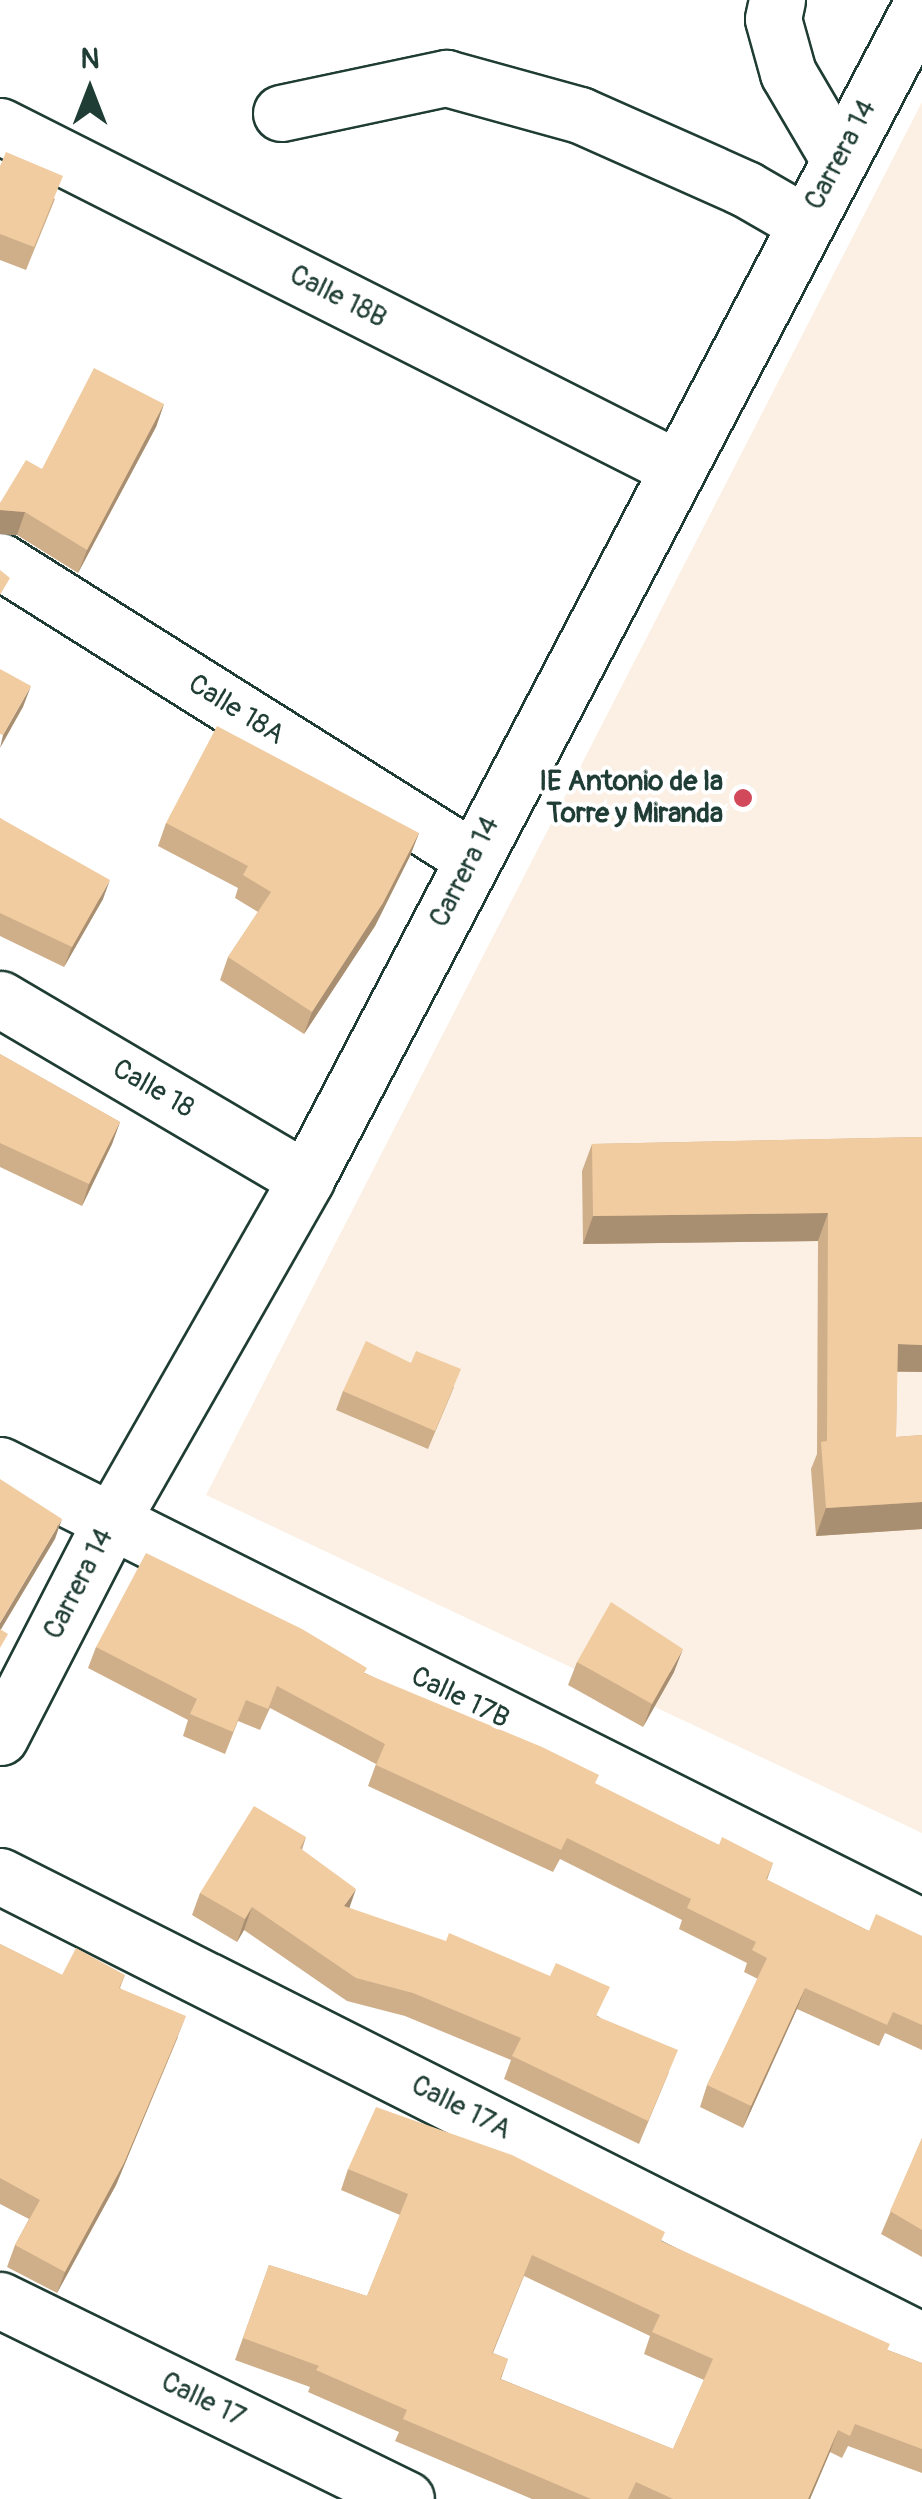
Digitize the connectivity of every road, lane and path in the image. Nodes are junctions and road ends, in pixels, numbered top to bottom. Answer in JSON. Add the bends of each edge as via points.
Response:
{"nodes":[{"id":1,"x":777,"y":0,"type":"edge"},
{"id":2,"x":922,"y":3,"type":"edge"},
{"id":3,"x":281,"y":113,"type":"dead end"},
{"id":4,"x":0,"y":126,"type":"edge"},
{"id":5,"x":839,"y":160,"type":"junction"},
{"id":6,"x":805,"y":223,"type":"junction"},
{"id":7,"x":675,"y":467,"type":"junction"},
{"id":8,"x":0,"y":561,"type":"edge"},
{"id":9,"x":472,"y":858,"type":"junction"},
{"id":10,"x":0,"y":999,"type":"edge"},
{"id":11,"x":306,"y":1179,"type":"junction"},
{"id":12,"x":0,"y":1466,"type":"edge"},
{"id":13,"x":109,"y":1525,"type":"junction"},
{"id":14,"x":0,"y":1737,"type":"edge"},
{"id":15,"x":0,"y":1876,"type":"edge"},
{"id":16,"x":922,"y":1926,"type":"edge"},
{"id":17,"x":0,"y":2300,"type":"edge"},
{"id":18,"x":922,"y":2341,"type":"edge"},
{"id":19,"x":406,"y":2499,"type":"edge"}],
"edges":[{"from":1,"to":5,"type":"street","via":[[774,19],[788,74]]},
{"from":2,"to":5,"type":"street","name":"Carrera 14"},
{"from":3,"to":6,"type":"street","via":[[446,78],[580,115],[746,188]]},
{"from":4,"to":7,"type":"street","name":"Calle 18B"},
{"from":5,"to":6,"type":"street","name":"Carrera 14"},
{"from":6,"to":7,"type":"street","name":"Carrera 14"},
{"from":7,"to":9,"type":"street","name":"Carrera 14"},
{"from":8,"to":9,"type":"street","name":"Calle 18A"},
{"from":9,"to":11,"type":"street","name":"Carrera 14"},
{"from":10,"to":11,"type":"street","name":"Calle 18"},
{"from":11,"to":13,"type":"street","name":"Carrera 14"},
{"from":12,"to":13,"type":"street","name":"Calle 17B"},
{"from":13,"to":14,"type":"street","name":"Carrera 14"},
{"from":13,"to":16,"type":"street","name":"Calle 17B"},
{"from":15,"to":18,"type":"street","name":"Calle 17A"},
{"from":17,"to":19,"type":"street","name":"Calle 17"}]}
